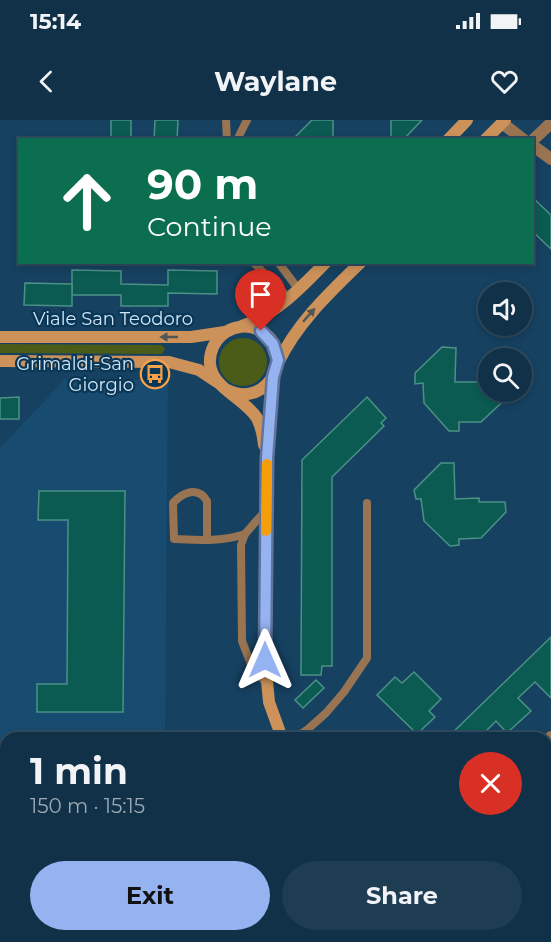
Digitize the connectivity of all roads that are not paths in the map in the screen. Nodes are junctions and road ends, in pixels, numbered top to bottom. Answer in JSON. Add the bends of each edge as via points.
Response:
{"nodes":[{"id":1,"x":219,"y":120,"type":"edge"},
{"id":2,"x":226,"y":120,"type":"edge"},
{"id":3,"x":247,"y":120,"type":"edge"},
{"id":4,"x":468,"y":120,"type":"edge"},
{"id":5,"x":503,"y":122,"type":"edge"},
{"id":6,"x":551,"y":123,"type":"edge"},
{"id":7,"x":227,"y":137,"type":"edge"},
{"id":8,"x":238,"y":138,"type":"edge"},
{"id":9,"x":450,"y":138,"type":"edge"},
{"id":10,"x":487,"y":138,"type":"edge"},
{"id":11,"x":522,"y":138,"type":"edge"},
{"id":12,"x":534,"y":141,"type":"edge"},
{"id":13,"x":534,"y":145,"type":"edge"},
{"id":14,"x":551,"y":159,"type":"edge"},
{"id":15,"x":255,"y":264,"type":"edge"},
{"id":16,"x":280,"y":264,"type":"edge"},
{"id":17,"x":324,"y":264,"type":"edge"},
{"id":18,"x":359,"y":264,"type":"edge"},
{"id":19,"x":299,"y":290,"type":"junction"},
{"id":20,"x":289,"y":298,"type":"junction"},
{"id":21,"x":240,"y":327,"type":"junction"},
{"id":22,"x":227,"y":332,"type":"junction"},
{"id":23,"x":0,"y":337,"type":"edge"},
{"id":24,"x":0,"y":361,"type":"edge"},
{"id":25,"x":277,"y":364,"type":"junction"},
{"id":26,"x":273,"y":377,"type":"junction"},
{"id":27,"x":224,"y":387,"type":"junction"},
{"id":28,"x":267,"y":458,"type":"junction"},
{"id":29,"x":367,"y":503,"type":"dead end"},
{"id":30,"x":266,"y":510,"type":"junction"},
{"id":31,"x":245,"y":534,"type":"junction"},
{"id":32,"x":207,"y":540,"type":"junction"},
{"id":33,"x":267,"y":684,"type":"junction"},
{"id":34,"x":280,"y":732,"type":"edge"},
{"id":35,"x":302,"y":732,"type":"edge"}],
"edges":[{"from":1,"to":7,"type":"lane"},
{"from":2,"to":7,"type":"lane"},
{"from":3,"to":8,"type":"lane"},
{"from":4,"to":9,"type":"main road"},
{"from":5,"to":10,"type":"main road"},
{"from":5,"to":11,"type":"street"},
{"from":6,"to":12,"type":"street"},
{"from":13,"to":14,"type":"street"},
{"from":15,"to":20,"type":"lane"},
{"from":16,"to":19,"type":"lane"},
{"from":17,"to":19,"type":"main road"},
{"from":25,"to":18,"type":"main road","one_way":true,"via":[[302,324]]},
{"from":19,"to":20,"type":"main road"},
{"from":20,"to":21,"type":"main road"},
{"from":21,"to":22,"type":"main road"},
{"from":21,"to":25,"type":"main road","via":[[253,328],[268,337],[275,347]]},
{"from":22,"to":23,"type":"main road","name":"Viale San Teodoro","one_way":true,"via":[[191,337]]},
{"from":22,"to":27,"type":"main road","via":[[210,356],[213,374]]},
{"from":24,"to":27,"type":"main road","via":[[169,362],[199,370]]},
{"from":25,"to":26,"type":"main road"},
{"from":26,"to":27,"type":"main road","via":[[253,393],[240,394]]},
{"from":26,"to":28,"type":"main road"},
{"from":27,"to":28,"type":"main road","via":[[259,421]]},
{"from":28,"to":30,"type":"main road"},
{"from":29,"to":35,"type":"lane","via":[[367,658],[344,692]]},
{"from":30,"to":31,"type":"lane"},
{"from":30,"to":33,"type":"main road"},
{"from":31,"to":32,"type":"lane"},
{"from":31,"to":33,"type":"lane","via":[[241,545],[243,641],[252,667]]},
{"from":32,"to":32,"type":"lane","via":[[207,501],[199,492],[190,491],[173,503],[174,539]]},
{"from":33,"to":34,"type":"main road"}]}
